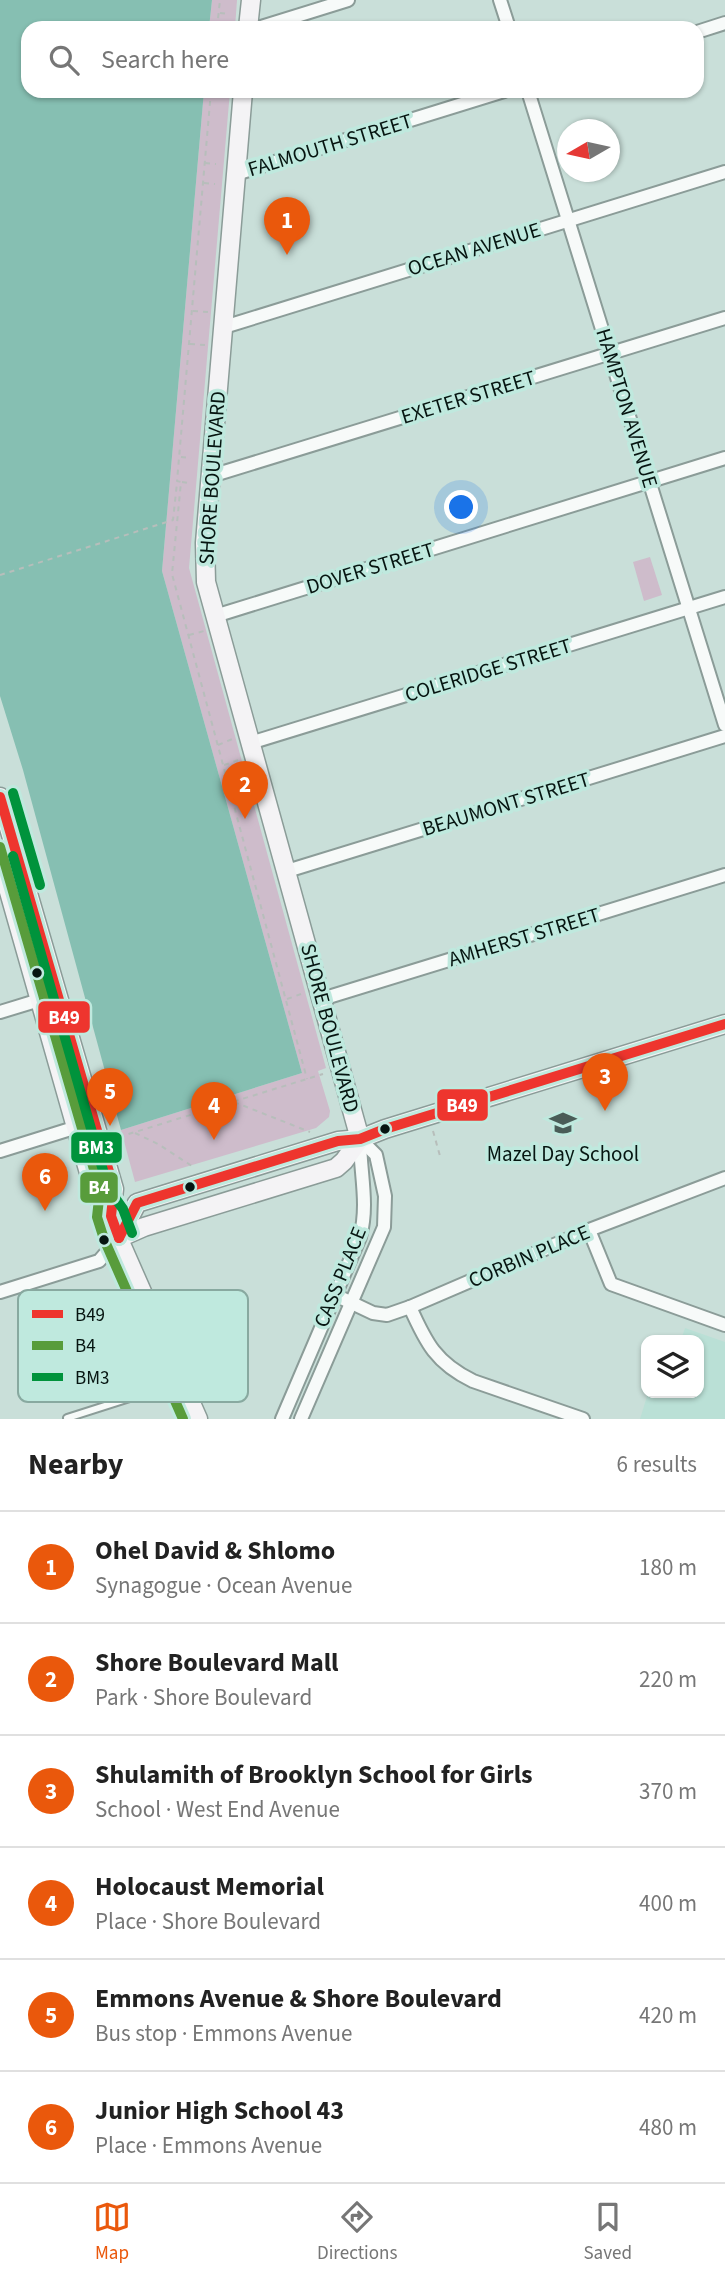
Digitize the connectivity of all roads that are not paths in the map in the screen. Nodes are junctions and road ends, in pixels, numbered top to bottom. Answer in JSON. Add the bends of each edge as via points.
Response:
{"nodes":[{"id":1,"x":251,"y":0,"type":"edge"},
{"id":2,"x":348,"y":0,"type":"edge"},
{"id":3,"x":500,"y":0,"type":"edge"},
{"id":4,"x":249,"y":21,"type":"edge"},
{"id":5,"x":280,"y":21,"type":"edge"},
{"id":6,"x":507,"y":21,"type":"edge"},
{"id":7,"x":725,"y":23,"type":"edge"},
{"id":8,"x":704,"y":30,"type":"edge"},
{"id":9,"x":242,"y":98,"type":"edge"},
{"id":10,"x":481,"y":98,"type":"edge"},
{"id":11,"x":530,"y":98,"type":"edge"},
{"id":12,"x":725,"y":172,"type":"edge"},
{"id":13,"x":236,"y":174,"type":"junction"},
{"id":14,"x":568,"y":220,"type":"junction"},
{"id":15,"x":725,"y":318,"type":"edge"},
{"id":16,"x":218,"y":320,"type":"junction"},
{"id":17,"x":610,"y":353,"type":"junction"},
{"id":18,"x":725,"y":458,"type":"edge"},
{"id":19,"x":211,"y":476,"type":"junction"},
{"id":20,"x":649,"y":482,"type":"junction"},
{"id":21,"x":725,"y":597,"type":"edge"},
{"id":22,"x":689,"y":608,"type":"junction"},
{"id":23,"x":210,"y":623,"type":"junction"},
{"id":24,"x":725,"y":725,"type":"edge"},
{"id":25,"x":725,"y":736,"type":"edge"},
{"id":26,"x":243,"y":747,"type":"junction"},
{"id":27,"x":0,"y":797,"type":"edge"},
{"id":28,"x":0,"y":860,"type":"edge"},
{"id":29,"x":287,"y":871,"type":"junction"},
{"id":30,"x":725,"y":876,"type":"edge"},
{"id":31,"x":48,"y":997,"type":"junction"},
{"id":32,"x":322,"y":999,"type":"junction"},
{"id":33,"x":0,"y":1012,"type":"edge"},
{"id":34,"x":725,"y":1024,"type":"edge"},
{"id":35,"x":77,"y":1127,"type":"junction"},
{"id":36,"x":360,"y":1139,"type":"junction"},
{"id":37,"x":0,"y":1151,"type":"edge"},
{"id":38,"x":725,"y":1178,"type":"edge"},
{"id":39,"x":111,"y":1216,"type":"junction"},
{"id":40,"x":589,"y":1230,"type":"junction"},
{"id":41,"x":119,"y":1238,"type":"junction"},
{"id":42,"x":142,"y":1290,"type":"edge"},
{"id":43,"x":0,"y":1292,"type":"edge"},
{"id":44,"x":333,"y":1294,"type":"junction"},
{"id":45,"x":351,"y":1302,"type":"junction"},
{"id":46,"x":410,"y":1307,"type":"junction"},
{"id":47,"x":725,"y":1325,"type":"edge"},
{"id":48,"x":117,"y":1402,"type":"edge"},
{"id":49,"x":191,"y":1402,"type":"edge"},
{"id":50,"x":67,"y":1418,"type":"edge"},
{"id":51,"x":198,"y":1419,"type":"edge"},
{"id":52,"x":282,"y":1419,"type":"edge"},
{"id":53,"x":301,"y":1419,"type":"edge"},
{"id":54,"x":583,"y":1419,"type":"edge"}],
"edges":[{"from":1,"to":4,"type":"main road"},
{"from":2,"to":5,"type":"street"},
{"from":3,"to":6,"type":"street"},
{"from":7,"to":8,"type":"street"},
{"from":9,"to":13,"type":"main road","name":"SHORE BOULEVARD"},
{"from":10,"to":13,"type":"street","name":"FALMOUTH STREET"},
{"from":11,"to":14,"type":"street","name":"HAMPTON AVENUE"},
{"from":12,"to":14,"type":"street","name":"OCEAN AVENUE"},
{"from":13,"to":16,"type":"main road","name":"SHORE BOULEVARD"},
{"from":14,"to":16,"type":"street","name":"OCEAN AVENUE"},
{"from":14,"to":17,"type":"street","name":"HAMPTON AVENUE"},
{"from":15,"to":17,"type":"street","name":"EXETER STREET"},
{"from":16,"to":19,"type":"main road","name":"SHORE BOULEVARD"},
{"from":17,"to":19,"type":"street","name":"EXETER STREET"},
{"from":17,"to":20,"type":"street","name":"HAMPTON AVENUE"},
{"from":18,"to":20,"type":"street","name":"DOVER STREET"},
{"from":19,"to":23,"type":"main road","name":"SHORE BOULEVARD","via":[[204,563]]},
{"from":20,"to":22,"type":"street","name":"HAMPTON AVENUE"},
{"from":20,"to":23,"type":"street","name":"DOVER STREET"},
{"from":21,"to":22,"type":"street","name":"COLERIDGE STREET"},
{"from":22,"to":24,"type":"street","name":"HAMPTON AVENUE"},
{"from":22,"to":26,"type":"street","name":"COLERIDGE STREET"},
{"from":23,"to":26,"type":"main road","name":"SHORE BOULEVARD"},
{"from":25,"to":29,"type":"street","name":"BEAUMONT STREET"},
{"from":26,"to":29,"type":"main road","name":"SHORE BOULEVARD"},
{"from":27,"to":31,"type":"main road"},
{"from":28,"to":31,"type":"main road"},
{"from":29,"to":32,"type":"main road","name":"SHORE BOULEVARD"},
{"from":30,"to":32,"type":"street","name":"AMHERST STREET"},
{"from":31,"to":33,"type":"street"},
{"from":31,"to":35,"type":"main road"},
{"from":31,"to":39,"type":"main road","via":[[114,1189]]},
{"from":32,"to":36,"type":"main road","name":"SHORE BOULEVARD"},
{"from":34,"to":36,"type":"main road"},
{"from":35,"to":37,"type":"street"},
{"from":35,"to":39,"type":"main road","via":[[95,1194]]},
{"from":36,"to":41,"type":"main road","name":"SHORE BOULEVARD","via":[[336,1168]]},
{"from":36,"to":41,"type":"main road","name":"SHORE BOULEVARD","via":[[338,1141],[137,1203]]},
{"from":36,"to":44,"type":"street","name":"CASS PLACE","via":[[364,1221]]},
{"from":36,"to":45,"type":"street","name":"CASS PLACE","via":[[376,1155],[385,1196],[384,1227]]},
{"from":38,"to":40,"type":"street","name":"CORBIN PLACE"},
{"from":39,"to":41,"type":"main road"},
{"from":40,"to":46,"type":"street","name":"CORBIN PLACE"},
{"from":40,"to":47,"type":"street","via":[[611,1284]]},
{"from":41,"to":42,"type":"main road"},
{"from":41,"to":43,"type":"street","via":[[99,1261]]},
{"from":44,"to":45,"type":"street","name":"CORBIN PLACE"},
{"from":44,"to":52,"type":"street","name":"CASS PLACE"},
{"from":45,"to":46,"type":"street","name":"CORBIN PLACE","via":[[387,1315]]},
{"from":45,"to":53,"type":"street","name":"CASS PLACE"},
{"from":46,"to":54,"type":"street","via":[[432,1350],[456,1373]]},
{"from":48,"to":50,"type":"lane"},
{"from":49,"to":51,"type":"main road"}]}
